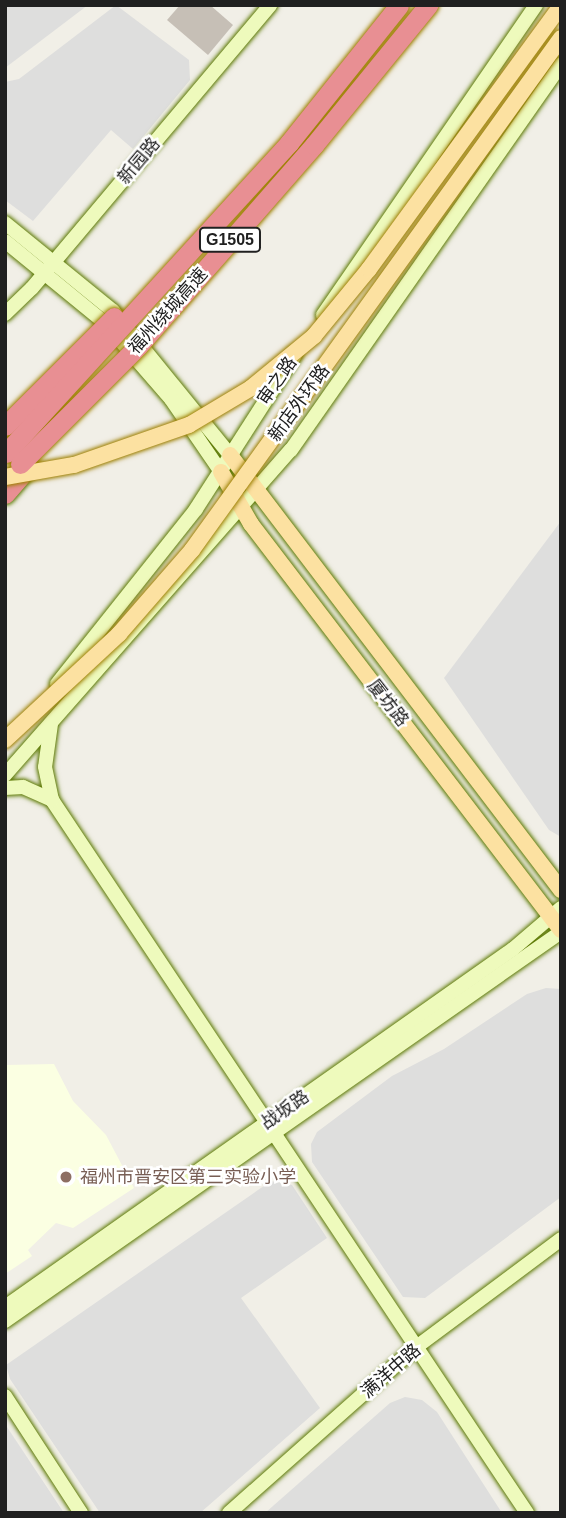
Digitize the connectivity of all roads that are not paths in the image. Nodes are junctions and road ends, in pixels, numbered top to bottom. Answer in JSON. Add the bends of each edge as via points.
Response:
{"nodes":[{"id":1,"x":270,"y":5,"type":"edge"},
{"id":2,"x":400,"y":5,"type":"edge"},
{"id":3,"x":428,"y":5,"type":"edge"},
{"id":4,"x":536,"y":5,"type":"edge"},
{"id":5,"x":561,"y":6,"type":"edge"},
{"id":6,"x":561,"y":38,"type":"edge"},
{"id":7,"x":561,"y":64,"type":"edge"},
{"id":8,"x":289,"y":143,"type":"junction"},
{"id":9,"x":5,"y":223,"type":"edge"},
{"id":10,"x":5,"y":241,"type":"edge"},
{"id":11,"x":50,"y":267,"type":"junction"},
{"id":12,"x":5,"y":314,"type":"edge"},
{"id":13,"x":5,"y":426,"type":"edge"},
{"id":14,"x":230,"y":455,"type":"junction"},
{"id":15,"x":11,"y":466,"type":"edge"},
{"id":16,"x":221,"y":472,"type":"junction"},
{"id":17,"x":254,"y":488,"type":"junction"},
{"id":18,"x":5,"y":494,"type":"edge"},
{"id":19,"x":240,"y":504,"type":"junction"},
{"id":20,"x":51,"y":724,"type":"junction"},
{"id":21,"x":5,"y":740,"type":"edge"},
{"id":22,"x":5,"y":747,"type":"edge"},
{"id":23,"x":5,"y":775,"type":"edge"},
{"id":24,"x":5,"y":788,"type":"edge"},
{"id":25,"x":52,"y":800,"type":"junction"},
{"id":26,"x":561,"y":890,"type":"edge"},
{"id":27,"x":558,"y":922,"type":"edge"},
{"id":28,"x":270,"y":1128,"type":"junction"},
{"id":29,"x":561,"y":1239,"type":"edge"},
{"id":30,"x":5,"y":1307,"type":"edge"},
{"id":31,"x":5,"y":1321,"type":"edge"},
{"id":32,"x":415,"y":1348,"type":"junction"},
{"id":33,"x":5,"y":1396,"type":"edge"},
{"id":34,"x":82,"y":1513,"type":"edge"},
{"id":35,"x":229,"y":1513,"type":"edge"},
{"id":36,"x":527,"y":1513,"type":"edge"}],
"edges":[{"from":1,"to":11,"type":"main road","name":"新园路"},
{"from":2,"to":8,"type":"highway","name":"福州绕城高速","number":"G1505","bridge":true},
{"from":3,"to":15,"type":"highway","name":"福州绕城高速","number":"G1505","bridge":true,"via":[[314,145],[139,345]]},
{"from":4,"to":14,"type":"main road","name":"审之路"},
{"from":5,"to":15,"type":"main road","name":"新店外环路","bridge":true,"via":[[369,269],[314,336],[251,388],[189,425],[86,461]]},
{"from":6,"to":21,"type":"main road","name":"新店外环路","bridge":true,"via":[[191,550],[119,634]]},
{"from":7,"to":17,"type":"main road","via":[[307,429]]},
{"from":8,"to":13,"type":"highway","bridge":true},
{"from":8,"to":15,"type":"highway","name":"福州绕城高速","number":"G1505","bridge":true},
{"from":9,"to":11,"type":"main road"},
{"from":10,"to":11,"type":"main road"},
{"from":11,"to":12,"type":"main road","name":"新园路"},
{"from":11,"to":14,"type":"main road","via":[[113,311]]},
{"from":11,"to":16,"type":"main road","via":[[126,346],[187,420]]},
{"from":14,"to":16,"type":"main road","name":"审之路"},
{"from":14,"to":17,"type":"main road","name":"厦坊路"},
{"from":15,"to":18,"type":"highway"},
{"from":16,"to":19,"type":"main road","name":"厦坊路"},
{"from":16,"to":22,"type":"main road","name":"审之路"},
{"from":17,"to":19,"type":"main road"},
{"from":17,"to":26,"type":"main road","name":"厦坊路"},
{"from":19,"to":20,"type":"main road"},
{"from":19,"to":27,"type":"main road","name":"厦坊路"},
{"from":20,"to":23,"type":"main road"},
{"from":20,"to":25,"type":"main road","via":[[45,767]]},
{"from":24,"to":25,"type":"main road","via":[[23,787]]},
{"from":25,"to":28,"type":"main road"},
{"from":27,"to":28,"type":"main road","name":"战坂路"},
{"from":28,"to":30,"type":"main road","name":"战坂路"},
{"from":28,"to":31,"type":"main road","name":"战坂路"},
{"from":28,"to":32,"type":"main road"},
{"from":29,"to":32,"type":"main road","name":"满洋中路"},
{"from":32,"to":35,"type":"main road","name":"满洋中路"},
{"from":32,"to":36,"type":"main road"},
{"from":33,"to":34,"type":"main road"}]}
